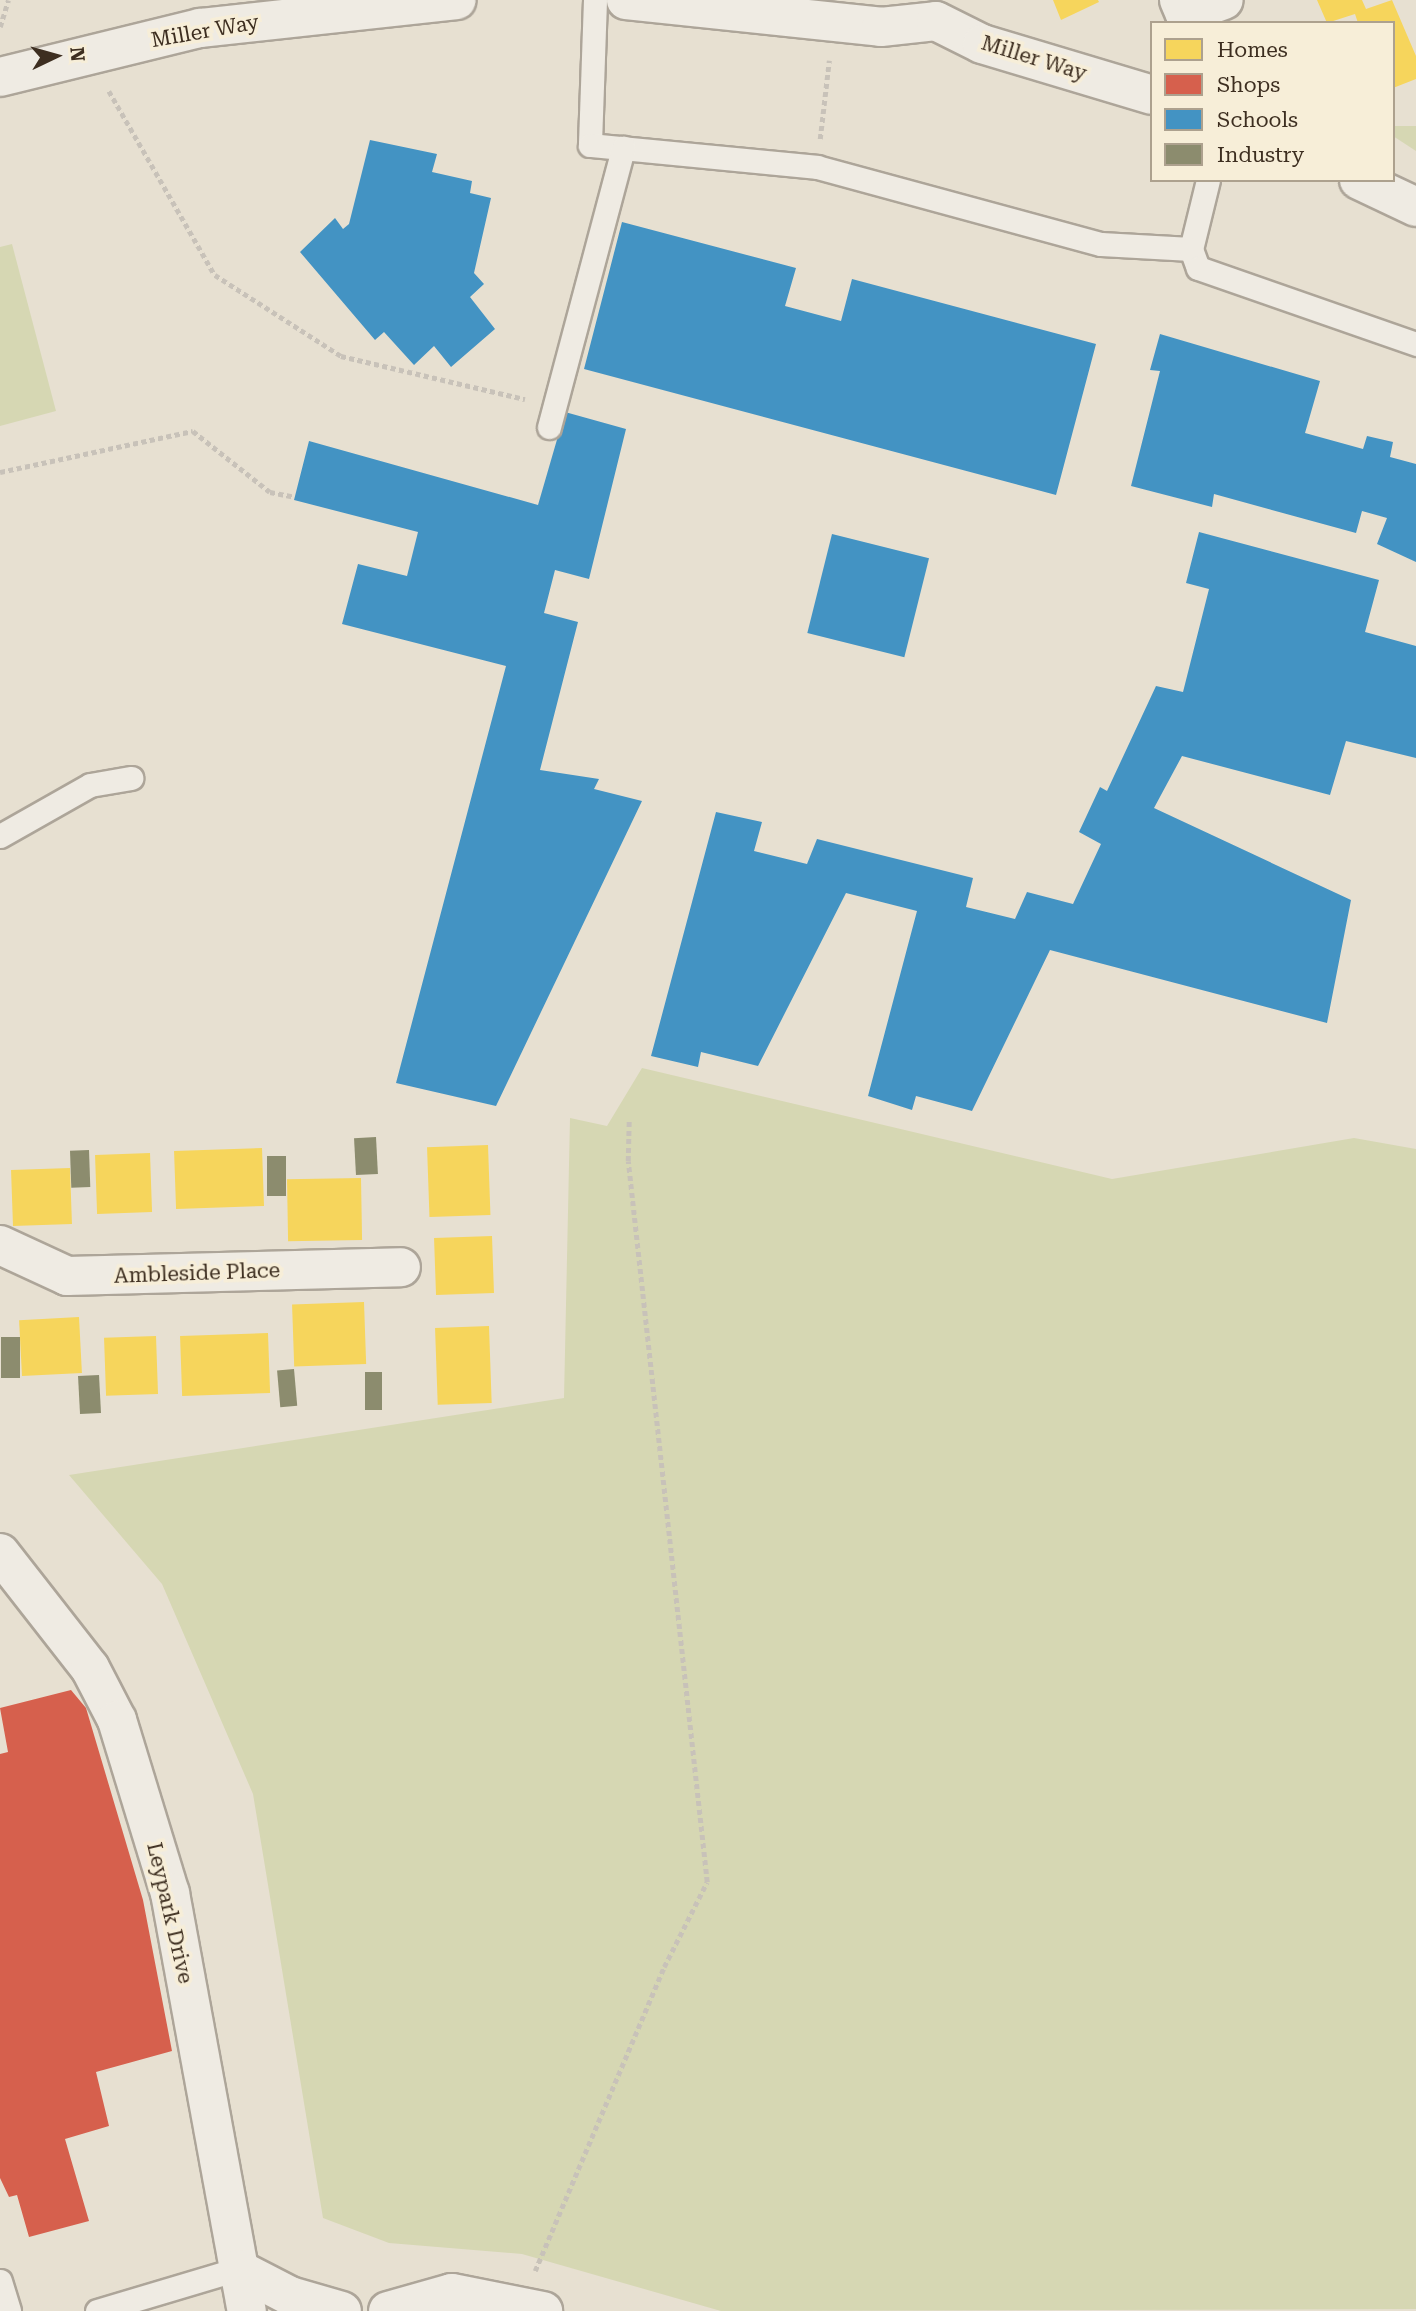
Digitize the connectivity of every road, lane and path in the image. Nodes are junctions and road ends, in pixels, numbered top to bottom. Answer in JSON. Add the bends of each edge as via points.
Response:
{"nodes":[{"id":1,"x":8,"y":0,"type":"edge"},
{"id":2,"x":456,"y":0,"type":"edge"},
{"id":3,"x":595,"y":0,"type":"edge"},
{"id":4,"x":626,"y":0,"type":"edge"},
{"id":5,"x":1180,"y":0,"type":"edge"},
{"id":6,"x":1224,"y":0,"type":"edge"},
{"id":7,"x":939,"y":10,"type":"edge"},
{"id":8,"x":833,"y":22,"type":"junction"},
{"id":9,"x":0,"y":27,"type":"edge"},
{"id":10,"x":88,"y":54,"type":"junction"},
{"id":11,"x":0,"y":77,"type":"edge"},
{"id":12,"x":1150,"y":94,"type":"edge"},
{"id":13,"x":623,"y":148,"type":"junction"},
{"id":14,"x":817,"y":167,"type":"junction"},
{"id":15,"x":1208,"y":182,"type":"edge"},
{"id":16,"x":1363,"y":182,"type":"edge"},
{"id":17,"x":1416,"y":207,"type":"edge"},
{"id":18,"x":1191,"y":249,"type":"junction"},
{"id":19,"x":1416,"y":344,"type":"edge"},
{"id":20,"x":552,"y":417,"type":"joint"},
{"id":21,"x":0,"y":472,"type":"edge"},
{"id":22,"x":295,"y":497,"type":"dead end"},
{"id":23,"x":131,"y":778,"type":"dead end"},
{"id":24,"x":0,"y":836,"type":"edge"},
{"id":25,"x":629,"y":1122,"type":"dead end"},
{"id":26,"x":0,"y":1245,"type":"edge"},
{"id":27,"x":401,"y":1267,"type":"dead end"},
{"id":28,"x":0,"y":1553,"type":"edge"},
{"id":29,"x":238,"y":2269,"type":"junction"},
{"id":30,"x":0,"y":2281,"type":"edge"},
{"id":31,"x":532,"y":2308,"type":"edge"},
{"id":32,"x":9,"y":2311,"type":"edge"},
{"id":33,"x":97,"y":2311,"type":"edge"},
{"id":34,"x":247,"y":2311,"type":"edge"},
{"id":35,"x":342,"y":2311,"type":"edge"},
{"id":36,"x":388,"y":2311,"type":"edge"}],
"edges":[{"from":1,"to":9,"type":"path"},
{"from":2,"to":10,"type":"street","name":"Miller Way","via":[[200,28]]},
{"from":3,"to":13,"type":"lane","via":[[590,145]]},
{"from":4,"to":8,"type":"street","name":"Miller Way"},
{"from":5,"to":6,"type":"street","via":[[1185,14]]},
{"from":7,"to":8,"type":"street","name":"Miller Way","via":[[881,27]]},
{"from":7,"to":12,"type":"street","name":"Miller Way","via":[[982,44]]},
{"from":8,"to":14,"type":"path"},
{"from":10,"to":11,"type":"street","name":"Miller Way"},
{"from":10,"to":20,"type":"path","via":[[215,275],[341,356]]},
{"from":13,"to":14,"type":"lane"},
{"from":13,"to":20,"type":"lane"},
{"from":14,"to":18,"type":"lane","via":[[1101,244]]},
{"from":15,"to":18,"type":"lane"},
{"from":16,"to":17,"type":"street"},
{"from":18,"to":19,"type":"lane","via":[[1198,268]]},
{"from":21,"to":22,"type":"path","via":[[193,431],[270,492]]},
{"from":23,"to":24,"type":"lane","via":[[90,785]]},
{"from":25,"to":31,"type":"path","via":[[629,1175],[707,1882],[664,1967]]},
{"from":26,"to":27,"type":"street","name":"Ambleside Place","via":[[67,1276]]},
{"from":28,"to":29,"type":"street","name":"Leypark Drive","via":[[90,1668],[117,1720],[170,1893]]},
{"from":29,"to":33,"type":"lane"},
{"from":29,"to":34,"type":"street","name":"Leypark Drive"},
{"from":29,"to":35,"type":"street","via":[[290,2296]]},
{"from":30,"to":32,"type":"lane"},
{"from":31,"to":36,"type":"street","via":[[452,2293]]}]}
